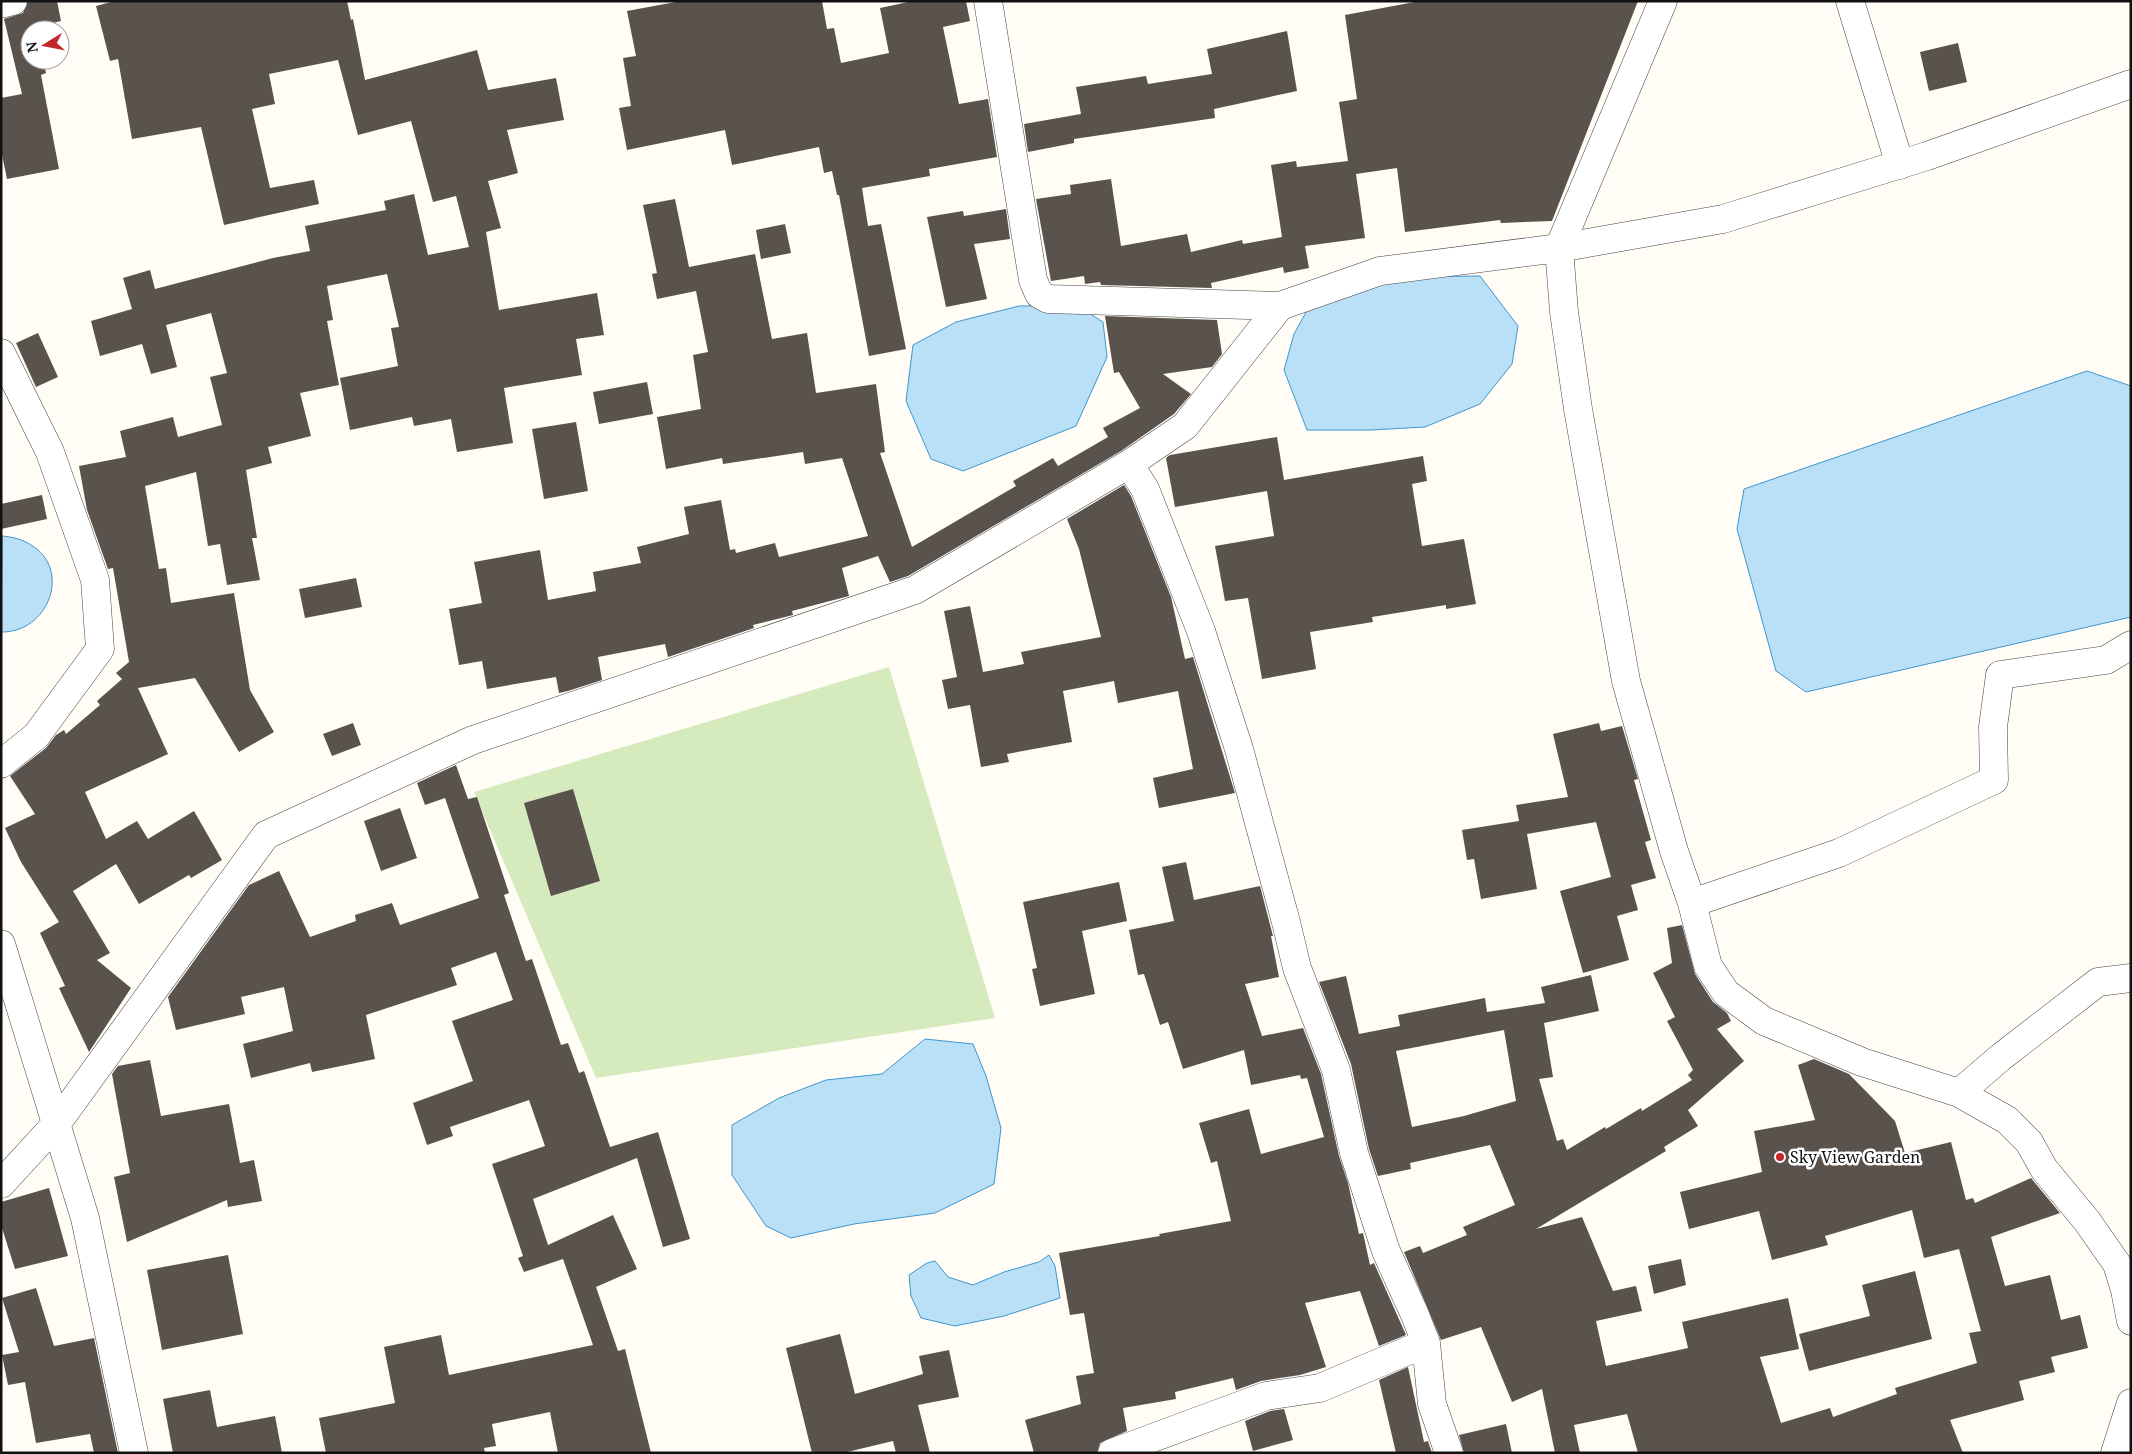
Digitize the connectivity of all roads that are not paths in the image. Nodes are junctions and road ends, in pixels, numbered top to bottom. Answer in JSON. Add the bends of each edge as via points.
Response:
{"nodes":[{"id":1,"x":13,"y":1,"type":"edge"},
{"id":2,"x":988,"y":1,"type":"edge"},
{"id":3,"x":1662,"y":1,"type":"edge"},
{"id":4,"x":1850,"y":1,"type":"edge"},
{"id":5,"x":1,"y":4,"type":"edge"},
{"id":6,"x":2131,"y":84,"type":"edge"},
{"id":7,"x":1900,"y":165,"type":"junction"},
{"id":8,"x":1559,"y":248,"type":"junction"},
{"id":9,"x":1280,"y":306,"type":"junction"},
{"id":10,"x":1,"y":353,"type":"edge"},
{"id":11,"x":1129,"y":464,"type":"junction"},
{"id":12,"x":2131,"y":645,"type":"edge"},
{"id":13,"x":1,"y":764,"type":"edge"},
{"id":14,"x":1692,"y":903,"type":"junction"},
{"id":15,"x":1,"y":944,"type":"edge"},
{"id":16,"x":2131,"y":978,"type":"edge"},
{"id":17,"x":1959,"y":1093,"type":"junction"},
{"id":18,"x":57,"y":1124,"type":"junction"},
{"id":19,"x":1,"y":1184,"type":"edge"},
{"id":20,"x":2131,"y":1322,"type":"edge"},
{"id":21,"x":1426,"y":1343,"type":"junction"},
{"id":22,"x":2131,"y":1403,"type":"edge"},
{"id":23,"x":134,"y":1453,"type":"edge"},
{"id":24,"x":1112,"y":1453,"type":"edge"},
{"id":25,"x":1449,"y":1453,"type":"edge"},
{"id":26,"x":2115,"y":1453,"type":"edge"}],
"edges":[{"from":1,"to":5,"type":"street"},
{"from":2,"to":9,"type":"street","via":[[1033,280],[1039,294],[1048,300]]},
{"from":3,"to":8,"type":"street"},
{"from":4,"to":7,"type":"street"},
{"from":6,"to":7,"type":"street"},
{"from":7,"to":8,"type":"street","via":[[1724,219]]},
{"from":8,"to":9,"type":"street","via":[[1380,270]]},
{"from":8,"to":14,"type":"street","via":[[1564,312],[1578,409],[1626,681]]},
{"from":9,"to":11,"type":"street","via":[[1185,426]]},
{"from":10,"to":13,"type":"street","via":[[50,452],[95,580],[100,649],[36,736]]},
{"from":11,"to":18,"type":"street","via":[[915,590],[473,740],[266,835]]},
{"from":11,"to":21,"type":"street","via":[[1145,489],[1201,631],[1240,749],[1297,968],[1336,1070],[1360,1172],[1386,1251]]},
{"from":12,"to":14,"type":"street","via":[[2106,660],[2000,675],[1993,727],[1994,780],[1839,853]]},
{"from":14,"to":17,"type":"street","via":[[1708,966],[1726,992],[1764,1021],[1862,1062]]},
{"from":15,"to":18,"type":"street"},
{"from":16,"to":17,"type":"street","via":[[2098,982]]},
{"from":17,"to":20,"type":"street","via":[[2007,1120],[2030,1142],[2044,1169],[2117,1264]]},
{"from":18,"to":19,"type":"street"},
{"from":18,"to":23,"type":"street","via":[[85,1218]]},
{"from":21,"to":24,"type":"street","via":[[1320,1388],[1266,1396]]},
{"from":21,"to":25,"type":"street","via":[[1432,1404]]},
{"from":22,"to":26,"type":"street"}]}
